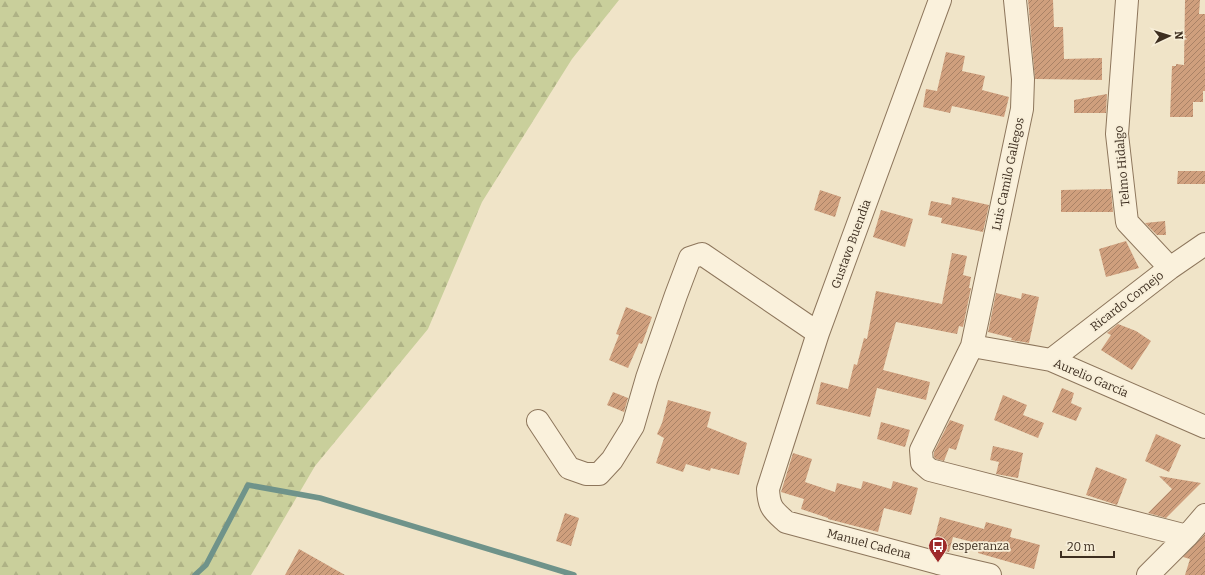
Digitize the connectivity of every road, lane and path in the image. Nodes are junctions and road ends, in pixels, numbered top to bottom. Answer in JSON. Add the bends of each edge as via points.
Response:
{"nodes":[{"id":1,"x":940,"y":0,"type":"edge"},
{"id":2,"x":1015,"y":0,"type":"edge"},
{"id":3,"x":1127,"y":0,"type":"edge"},
{"id":4,"x":1205,"y":244,"type":"edge"},
{"id":5,"x":1170,"y":268,"type":"junction"},
{"id":6,"x":818,"y":333,"type":"junction"},
{"id":7,"x":972,"y":346,"type":"junction"},
{"id":8,"x":1051,"y":360,"type":"junction"},
{"id":9,"x":538,"y":421,"type":"dead end"},
{"id":10,"x":1205,"y":427,"type":"edge"},
{"id":11,"x":768,"y":490,"type":"joint"},
{"id":12,"x":1205,"y":515,"type":"edge"},
{"id":13,"x":1187,"y":536,"type":"junction"},
{"id":14,"x":990,"y":575,"type":"edge"},
{"id":15,"x":1148,"y":575,"type":"edge"}],
"edges":[{"from":1,"to":6,"type":"street","name":"Gustavo Buendia"},
{"from":2,"to":7,"type":"street","name":"Luis Camilo Gallegos","via":[[1023,79],[1022,109]]},
{"from":3,"to":5,"type":"street","name":"Telmo Hidalgo","via":[[1117,134],[1127,222]]},
{"from":4,"to":5,"type":"street","name":"Ricardo Cornejo"},
{"from":5,"to":8,"type":"street","name":"Ricardo Cornejo"},
{"from":6,"to":9,"type":"street","via":[[702,254],[690,258],[647,378],[633,426],[612,460],[599,474],[586,474],[569,468]]},
{"from":6,"to":11,"type":"street","name":"Gustavo Buendia"},
{"from":7,"to":8,"type":"street","name":"Aurelio García"},
{"from":7,"to":13,"type":"street","name":"Luis Camilo Gallegos","via":[[921,450],[922,462],[930,470]]},
{"from":8,"to":10,"type":"street","name":"Aurelio García"},
{"from":11,"to":14,"type":"street","name":"Manuel Cadena","via":[[771,508],[786,522]]},
{"from":12,"to":13,"type":"street"},
{"from":13,"to":15,"type":"street"}]}
